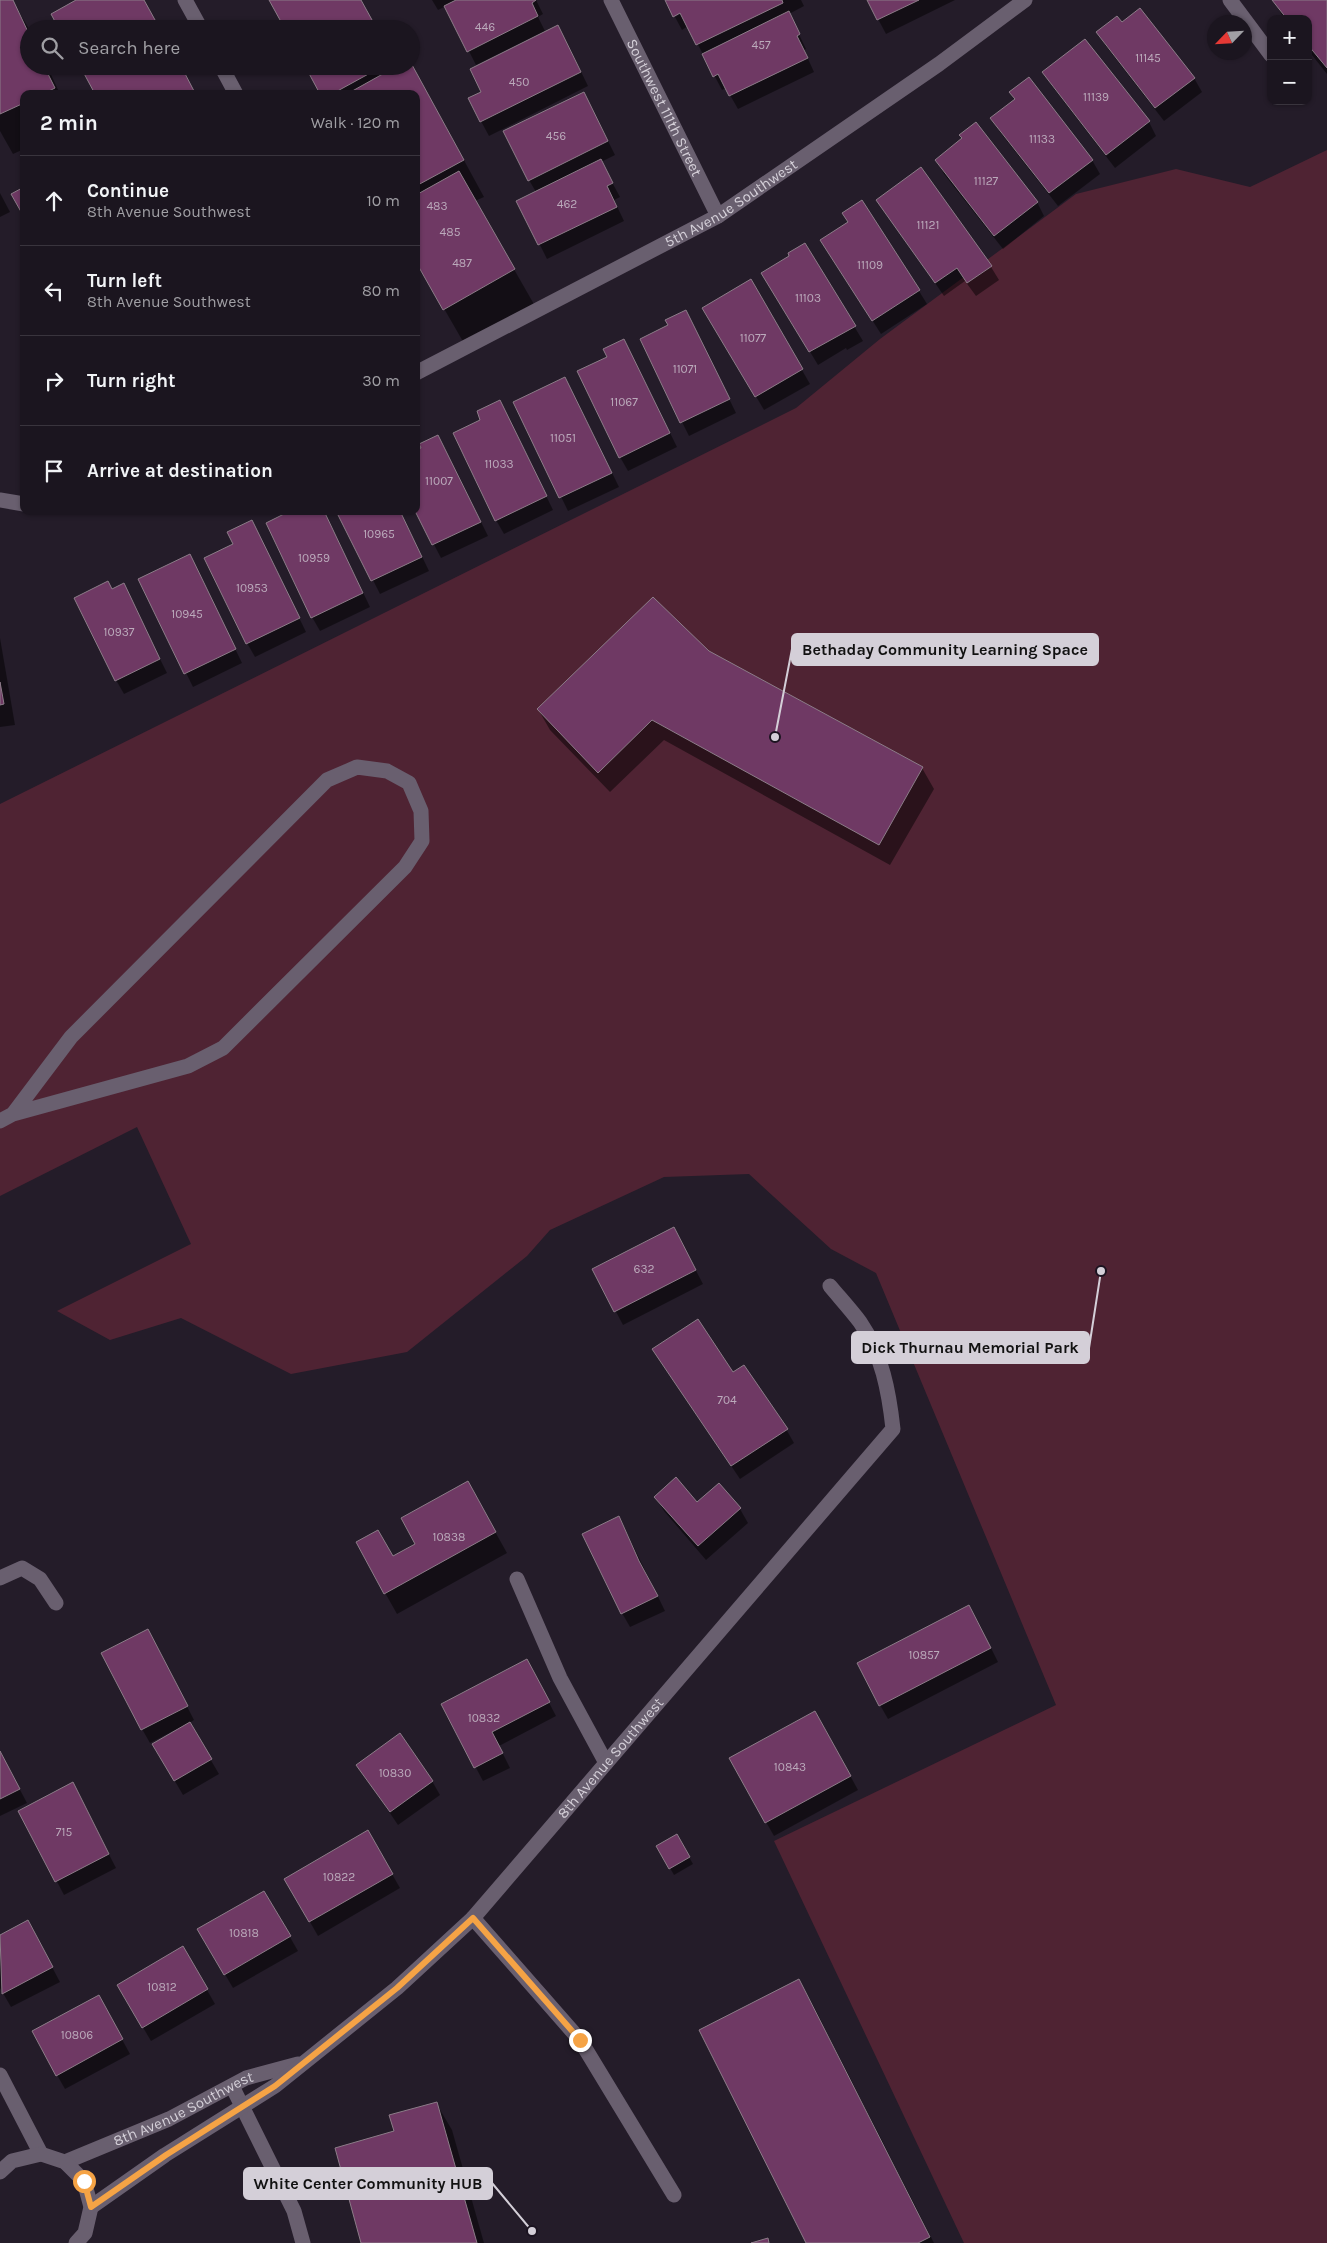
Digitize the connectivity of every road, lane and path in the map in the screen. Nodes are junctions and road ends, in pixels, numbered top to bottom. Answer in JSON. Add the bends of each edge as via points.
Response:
{"nodes":[{"id":1,"x":185,"y":0,"type":"edge"},
{"id":2,"x":611,"y":0,"type":"edge"},
{"id":3,"x":1025,"y":0,"type":"edge"},
{"id":4,"x":1230,"y":0,"type":"edge"},
{"id":5,"x":196,"y":20,"type":"edge"},
{"id":6,"x":1267,"y":50,"type":"edge"},
{"id":7,"x":226,"y":75,"type":"edge"},
{"id":8,"x":234,"y":90,"type":"edge"},
{"id":9,"x":718,"y":216,"type":"junction"},
{"id":10,"x":420,"y":371,"type":"edge"},
{"id":11,"x":0,"y":500,"type":"edge"},
{"id":12,"x":20,"y":503,"type":"edge"},
{"id":13,"x":7,"y":1117,"type":"edge"},
{"id":14,"x":830,"y":1286,"type":"dead end"},
{"id":15,"x":0,"y":1578,"type":"edge"},
{"id":16,"x":517,"y":1579,"type":"dead end"},
{"id":17,"x":56,"y":1602,"type":"dead end"},
{"id":18,"x":606,"y":1763,"type":"junction"},
{"id":19,"x":473,"y":1918,"type":"junction"},
{"id":20,"x":304,"y":2062,"type":"junction"},
{"id":21,"x":0,"y":2075,"type":"edge"},
{"id":22,"x":232,"y":2086,"type":"junction"},
{"id":23,"x":242,"y":2107,"type":"junction"},
{"id":24,"x":41,"y":2154,"type":"junction"},
{"id":25,"x":65,"y":2162,"type":"junction"},
{"id":26,"x":0,"y":2172,"type":"edge"},
{"id":27,"x":674,"y":2194,"type":"dead end"},
{"id":28,"x":91,"y":2207,"type":"junction"},
{"id":29,"x":83,"y":2240,"type":"edge"},
{"id":30,"x":303,"y":2243,"type":"edge"}],
"edges":[{"from":1,"to":5,"type":"street"},
{"from":2,"to":9,"type":"street","name":"Southwest 111th Street"},
{"from":3,"to":9,"type":"street","name":"5th Avenue Southwest","via":[[939,64]]},
{"from":4,"to":6,"type":"street"},
{"from":7,"to":8,"type":"street"},
{"from":9,"to":10,"type":"street","name":"5th Avenue Southwest"},
{"from":11,"to":12,"type":"street"},
{"from":13,"to":13,"type":"street","via":[[188,1066],[223,1048],[405,867],[422,841],[421,811],[408,783],[387,771],[357,767],[327,780],[70,1037]]},
{"from":14,"to":18,"type":"street","name":"8th Avenue Southwest","via":[[861,1324],[879,1359],[888,1388],[893,1429]]},
{"from":15,"to":17,"type":"street","via":[[22,1568],[40,1580]]},
{"from":16,"to":18,"type":"street","via":[[560,1678]]},
{"from":18,"to":19,"type":"street","name":"8th Avenue Southwest"},
{"from":19,"to":20,"type":"street","name":"8th Avenue Southwest","via":[[397,1988]]},
{"from":19,"to":27,"type":"street","via":[[580,2040]]},
{"from":20,"to":22,"type":"street","name":"8th Avenue Southwest","via":[[246,2078]]},
{"from":20,"to":23,"type":"street","name":"8th Avenue Southwest"},
{"from":21,"to":24,"type":"street"},
{"from":22,"to":23,"type":"street"},
{"from":22,"to":25,"type":"street","name":"8th Avenue Southwest","via":[[169,2119]]},
{"from":23,"to":28,"type":"street","name":"8th Avenue Southwest"},
{"from":23,"to":30,"type":"street","via":[[294,2211]]},
{"from":24,"to":25,"type":"street"},
{"from":24,"to":26,"type":"street","via":[[12,2161]]},
{"from":25,"to":28,"type":"street","via":[[84,2181]]},
{"from":28,"to":29,"type":"street"}]}
